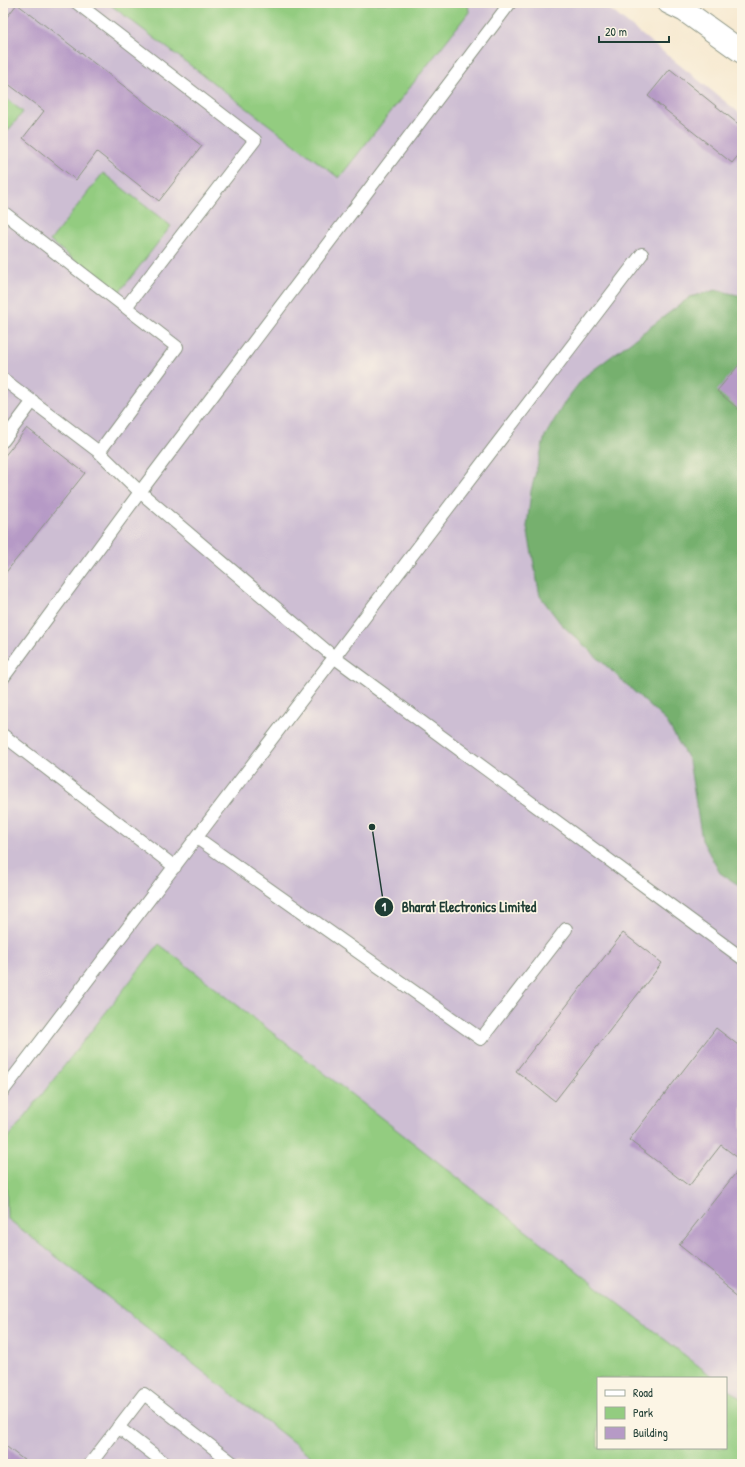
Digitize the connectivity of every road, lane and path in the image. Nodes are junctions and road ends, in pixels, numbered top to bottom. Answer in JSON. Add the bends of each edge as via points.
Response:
{"nodes":[{"id":1,"x":77,"y":3,"type":"edge"},
{"id":2,"x":510,"y":3,"type":"edge"},
{"id":3,"x":669,"y":3,"type":"edge"},
{"id":4,"x":742,"y":52,"type":"edge"},
{"id":5,"x":3,"y":212,"type":"edge"},
{"id":6,"x":642,"y":254,"type":"dead end"},
{"id":7,"x":126,"y":307,"type":"junction"},
{"id":8,"x":3,"y":379,"type":"edge"},
{"id":9,"x":33,"y":402,"type":"junction"},
{"id":10,"x":3,"y":441,"type":"edge"},
{"id":11,"x":99,"y":452,"type":"junction"},
{"id":12,"x":140,"y":492,"type":"junction"},
{"id":13,"x":335,"y":658,"type":"junction"},
{"id":14,"x":3,"y":678,"type":"edge"},
{"id":15,"x":3,"y":735,"type":"edge"},
{"id":16,"x":197,"y":838,"type":"junction"},
{"id":17,"x":175,"y":867,"type":"junction"},
{"id":18,"x":566,"y":929,"type":"dead end"},
{"id":19,"x":742,"y":958,"type":"edge"},
{"id":20,"x":3,"y":1091,"type":"edge"},
{"id":21,"x":118,"y":1427,"type":"junction"},
{"id":22,"x":93,"y":1460,"type":"edge"},
{"id":23,"x":106,"y":1464,"type":"edge"},
{"id":24,"x":166,"y":1464,"type":"edge"},
{"id":25,"x":234,"y":1464,"type":"edge"}],
"edges":[{"from":1,"to":7,"type":"lane","via":[[255,140]]},
{"from":2,"to":12,"type":"lane"},
{"from":3,"to":4,"type":"street","via":[[685,11]]},
{"from":5,"to":7,"type":"lane"},
{"from":6,"to":13,"type":"lane"},
{"from":7,"to":11,"type":"lane","via":[[178,347]]},
{"from":8,"to":9,"type":"lane"},
{"from":9,"to":10,"type":"lane"},
{"from":9,"to":11,"type":"lane"},
{"from":11,"to":12,"type":"lane"},
{"from":12,"to":13,"type":"lane"},
{"from":12,"to":14,"type":"lane"},
{"from":13,"to":16,"type":"lane"},
{"from":13,"to":19,"type":"lane"},
{"from":15,"to":17,"type":"lane"},
{"from":16,"to":17,"type":"lane"},
{"from":16,"to":18,"type":"lane","via":[[481,1039]]},
{"from":17,"to":20,"type":"lane"},
{"from":21,"to":22,"type":"lane"},
{"from":21,"to":24,"type":"lane"},
{"from":21,"to":25,"type":"lane","via":[[144,1394]]},
{"from":22,"to":23,"type":"lane"}]}
